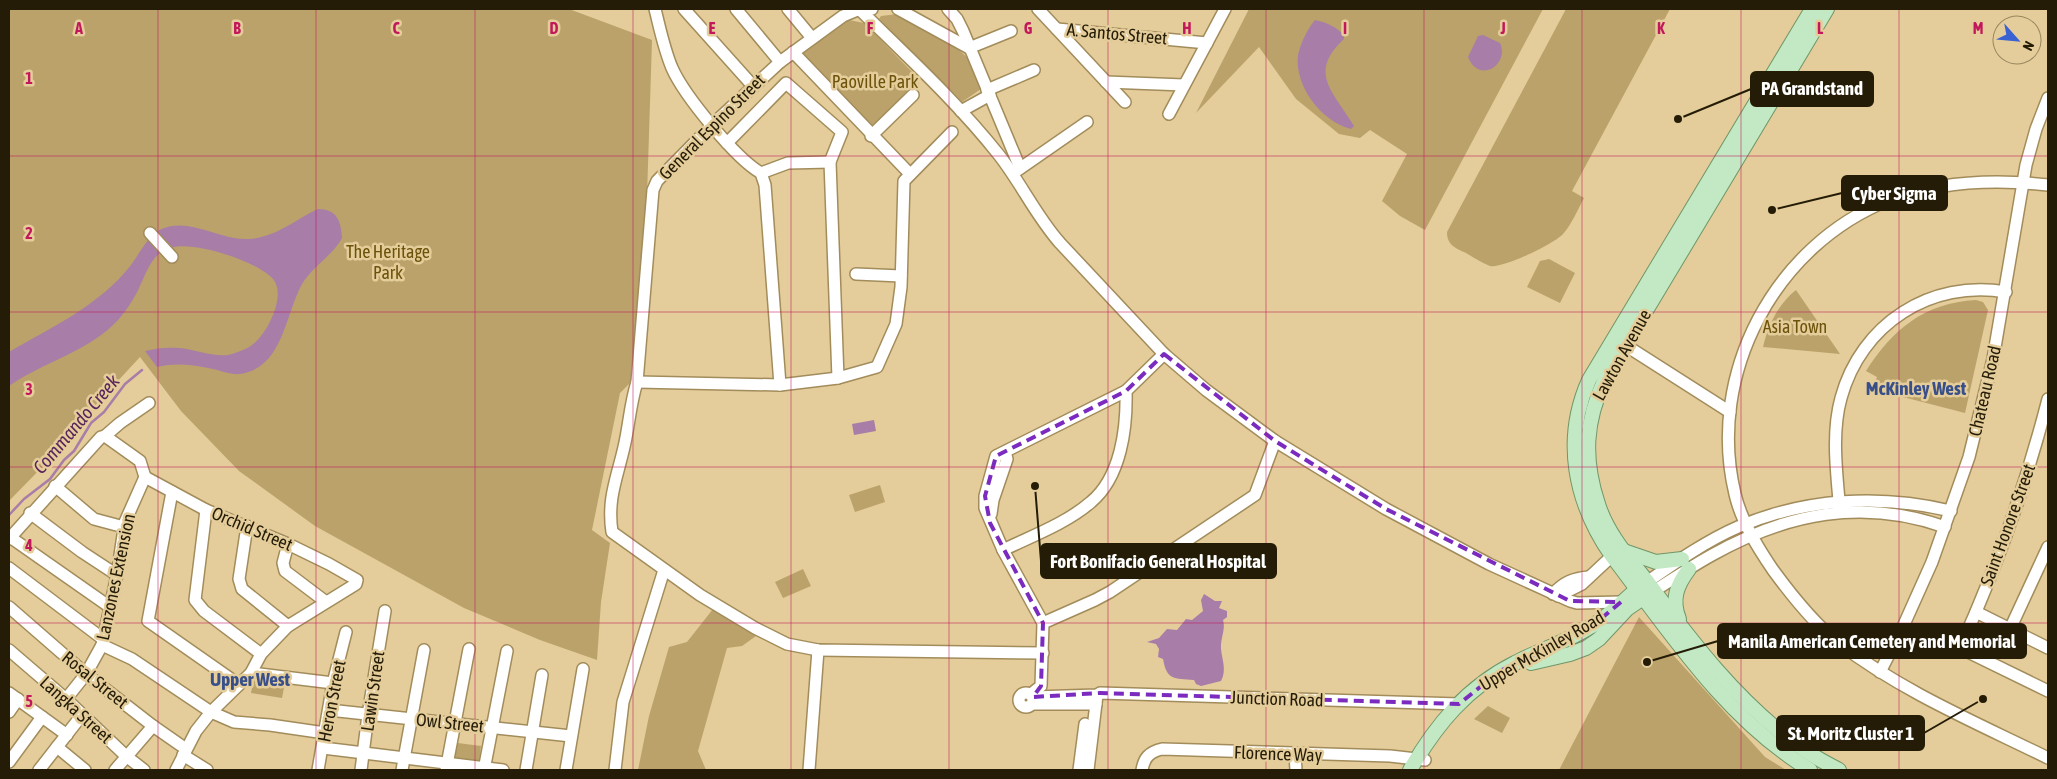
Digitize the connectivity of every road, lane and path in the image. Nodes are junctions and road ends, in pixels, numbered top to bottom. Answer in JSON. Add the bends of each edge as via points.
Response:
{"nodes":[{"id":1,"x":655,"y":9,"type":"edge"},
{"id":2,"x":736,"y":9,"type":"edge"},
{"id":3,"x":788,"y":9,"type":"edge"},
{"id":4,"x":859,"y":9,"type":"edge"},
{"id":5,"x":872,"y":9,"type":"edge"},
{"id":6,"x":898,"y":9,"type":"edge"},
{"id":7,"x":948,"y":9,"type":"edge"},
{"id":8,"x":1038,"y":9,"type":"edge"},
{"id":9,"x":1225,"y":9,"type":"edge"},
{"id":10,"x":1812,"y":9,"type":"edge"},
{"id":11,"x":1827,"y":9,"type":"edge"},
{"id":12,"x":688,"y":10,"type":"edge"},
{"id":13,"x":1057,"y":29,"type":"junction"},
{"id":14,"x":1011,"y":31,"type":"dead end"},
{"id":15,"x":812,"y":38,"type":"junction"},
{"id":16,"x":1207,"y":43,"type":"junction"},
{"id":17,"x":969,"y":48,"type":"junction"},
{"id":18,"x":793,"y":52,"type":"junction"},
{"id":19,"x":780,"y":62,"type":"junction"},
{"id":20,"x":1034,"y":70,"type":"dead end"},
{"id":21,"x":1106,"y":82,"type":"junction"},
{"id":22,"x":1184,"y":85,"type":"junction"},
{"id":23,"x":753,"y":86,"type":"junction"},
{"id":24,"x":989,"y":93,"type":"junction"},
{"id":25,"x":913,"y":95,"type":"dead end"},
{"id":26,"x":2048,"y":98,"type":"edge"},
{"id":27,"x":1125,"y":102,"type":"dead end"},
{"id":28,"x":961,"y":111,"type":"junction"},
{"id":29,"x":1169,"y":114,"type":"dead end"},
{"id":30,"x":1087,"y":122,"type":"dead end"},
{"id":31,"x":712,"y":125,"type":"junction"},
{"id":32,"x":952,"y":132,"type":"dead end"},
{"id":33,"x":871,"y":136,"type":"junction"},
{"id":34,"x":727,"y":143,"type":"junction"},
{"id":35,"x":830,"y":162,"type":"junction"},
{"id":36,"x":1016,"y":171,"type":"junction"},
{"id":37,"x":761,"y":173,"type":"junction"},
{"id":38,"x":910,"y":174,"type":"junction"},
{"id":39,"x":2022,"y":184,"type":"junction"},
{"id":40,"x":2048,"y":186,"type":"edge"},
{"id":41,"x":150,"y":234,"type":"dead end"},
{"id":42,"x":172,"y":257,"type":"dead end"},
{"id":43,"x":856,"y":274,"type":"dead end"},
{"id":44,"x":901,"y":276,"type":"junction"},
{"id":45,"x":2006,"y":292,"type":"junction"},
{"id":46,"x":1631,"y":349,"type":"junction"},
{"id":47,"x":1164,"y":354,"type":"junction"},
{"id":48,"x":838,"y":378,"type":"junction"},
{"id":49,"x":637,"y":382,"type":"junction"},
{"id":50,"x":780,"y":385,"type":"junction"},
{"id":51,"x":1126,"y":391,"type":"junction"},
{"id":52,"x":2048,"y":399,"type":"edge"},
{"id":53,"x":149,"y":403,"type":"dead end"},
{"id":54,"x":1730,"y":412,"type":"junction"},
{"id":55,"x":103,"y":436,"type":"junction"},
{"id":56,"x":2043,"y":438,"type":"edge"},
{"id":57,"x":1275,"y":441,"type":"junction"},
{"id":58,"x":145,"y":478,"type":"junction"},
{"id":59,"x":55,"y":486,"type":"junction"},
{"id":60,"x":172,"y":492,"type":"junction"},
{"id":61,"x":1840,"y":507,"type":"junction"},
{"id":62,"x":206,"y":510,"type":"junction"},
{"id":63,"x":1951,"y":511,"type":"junction"},
{"id":64,"x":30,"y":513,"type":"junction"},
{"id":65,"x":1747,"y":524,"type":"junction"},
{"id":66,"x":247,"y":526,"type":"junction"},
{"id":67,"x":124,"y":527,"type":"junction"},
{"id":68,"x":1945,"y":527,"type":"junction"},
{"id":69,"x":1753,"y":536,"type":"junction"},
{"id":70,"x":10,"y":538,"type":"edge"},
{"id":71,"x":288,"y":544,"type":"junction"},
{"id":72,"x":2048,"y":546,"type":"edge"},
{"id":73,"x":1003,"y":550,"type":"junction"},
{"id":74,"x":1618,"y":554,"type":"junction"},
{"id":75,"x":1685,"y":564,"type":"junction"},
{"id":76,"x":9,"y":568,"type":"edge"},
{"id":77,"x":664,"y":570,"type":"junction"},
{"id":78,"x":117,"y":575,"type":"junction"},
{"id":79,"x":1645,"y":590,"type":"junction"},
{"id":80,"x":1556,"y":595,"type":"junction"},
{"id":81,"x":326,"y":602,"type":"junction"},
{"id":82,"x":1621,"y":602,"type":"junction"},
{"id":83,"x":9,"y":607,"type":"edge"},
{"id":84,"x":110,"y":607,"type":"junction"},
{"id":85,"x":385,"y":611,"type":"dead end"},
{"id":86,"x":1976,"y":612,"type":"junction"},
{"id":87,"x":1042,"y":623,"type":"junction"},
{"id":88,"x":288,"y":626,"type":"junction"},
{"id":89,"x":2010,"y":629,"type":"junction"},
{"id":90,"x":346,"y":632,"type":"dead end"},
{"id":91,"x":1686,"y":633,"type":"junction"},
{"id":92,"x":102,"y":642,"type":"junction"},
{"id":93,"x":2047,"y":645,"type":"edge"},
{"id":94,"x":469,"y":649,"type":"dead end"},
{"id":95,"x":9,"y":650,"type":"edge"},
{"id":96,"x":424,"y":650,"type":"dead end"},
{"id":97,"x":818,"y":650,"type":"junction"},
{"id":98,"x":507,"y":651,"type":"dead end"},
{"id":99,"x":261,"y":654,"type":"junction"},
{"id":100,"x":1043,"y":654,"type":"junction"},
{"id":101,"x":584,"y":669,"type":"dead end"},
{"id":102,"x":1880,"y":672,"type":"junction"},
{"id":103,"x":251,"y":673,"type":"junction"},
{"id":104,"x":86,"y":674,"type":"junction"},
{"id":105,"x":542,"y":675,"type":"dead end"},
{"id":106,"x":334,"y":683,"type":"junction"},
{"id":107,"x":238,"y":684,"type":"junction"},
{"id":108,"x":2048,"y":691,"type":"edge"},
{"id":109,"x":13,"y":696,"type":"edge"},
{"id":110,"x":66,"y":698,"type":"junction"},
{"id":111,"x":1096,"y":699,"type":"junction"},
{"id":112,"x":1458,"y":704,"type":"junction"},
{"id":113,"x":329,"y":710,"type":"junction"},
{"id":114,"x":9,"y":712,"type":"edge"},
{"id":115,"x":211,"y":712,"type":"junction"},
{"id":116,"x":368,"y":714,"type":"junction"},
{"id":117,"x":82,"y":715,"type":"junction"},
{"id":118,"x":42,"y":717,"type":"junction"},
{"id":119,"x":412,"y":719,"type":"junction"},
{"id":120,"x":455,"y":724,"type":"junction"},
{"id":121,"x":1085,"y":724,"type":"dead end"},
{"id":122,"x":153,"y":726,"type":"junction"},
{"id":123,"x":493,"y":728,"type":"junction"},
{"id":124,"x":533,"y":732,"type":"junction"},
{"id":125,"x":325,"y":734,"type":"junction"},
{"id":126,"x":67,"y":735,"type":"junction"},
{"id":127,"x":571,"y":736,"type":"junction"},
{"id":128,"x":57,"y":747,"type":"junction"},
{"id":129,"x":323,"y":748,"type":"junction"},
{"id":130,"x":184,"y":752,"type":"junction"},
{"id":131,"x":364,"y":753,"type":"junction"},
{"id":132,"x":1295,"y":755,"type":"junction"},
{"id":133,"x":126,"y":756,"type":"junction"},
{"id":134,"x":404,"y":758,"type":"junction"},
{"id":135,"x":2048,"y":758,"type":"edge"},
{"id":136,"x":9,"y":762,"type":"edge"},
{"id":137,"x":1421,"y":762,"type":"edge"},
{"id":138,"x":447,"y":767,"type":"edge"},
{"id":139,"x":484,"y":769,"type":"edge"},
{"id":140,"x":40,"y":770,"type":"edge"},
{"id":141,"x":85,"y":770,"type":"edge"},
{"id":142,"x":115,"y":770,"type":"edge"},
{"id":143,"x":144,"y":770,"type":"edge"},
{"id":144,"x":176,"y":770,"type":"edge"},
{"id":145,"x":207,"y":770,"type":"edge"},
{"id":146,"x":318,"y":770,"type":"edge"},
{"id":147,"x":361,"y":770,"type":"edge"},
{"id":148,"x":402,"y":770,"type":"edge"},
{"id":149,"x":503,"y":770,"type":"edge"},
{"id":150,"x":526,"y":770,"type":"edge"},
{"id":151,"x":566,"y":770,"type":"edge"},
{"id":152,"x":615,"y":770,"type":"edge"},
{"id":153,"x":808,"y":770,"type":"edge"},
{"id":154,"x":1079,"y":770,"type":"edge"},
{"id":155,"x":1088,"y":770,"type":"edge"},
{"id":156,"x":1142,"y":770,"type":"edge"},
{"id":157,"x":1296,"y":770,"type":"edge"},
{"id":158,"x":1410,"y":770,"type":"edge"},
{"id":159,"x":1810,"y":770,"type":"edge"},
{"id":160,"x":1839,"y":770,"type":"edge"}],
"edges":[{"from":1,"to":31,"type":"street","via":[[673,70]]},
{"from":2,"to":19,"type":"street"},
{"from":3,"to":15,"type":"street"},
{"from":4,"to":5,"type":"street"},
{"from":4,"to":15,"type":"street","name":"General Espino Street"},
{"from":4,"to":28,"type":"street"},
{"from":6,"to":17,"type":"street"},
{"from":7,"to":17,"type":"street","via":[[957,19]]},
{"from":8,"to":13,"type":"street"},
{"from":9,"to":16,"type":"street"},
{"from":10,"to":74,"type":"main road","name":"Lawton Avenue","via":[[1585,388],[1577,415],[1574,462],[1589,517],[1600,538]]},
{"from":11,"to":46,"type":"main road","name":"Lawton Avenue"},
{"from":12,"to":23,"type":"street"},
{"from":13,"to":16,"type":"street","name":"A. Santos Street"},
{"from":13,"to":21,"type":"street"},
{"from":14,"to":17,"type":"street"},
{"from":15,"to":18,"type":"street","name":"General Espino Street"},
{"from":16,"to":22,"type":"street"},
{"from":17,"to":24,"type":"street"},
{"from":18,"to":19,"type":"street","name":"General Espino Street"},
{"from":18,"to":33,"type":"street"},
{"from":19,"to":23,"type":"street","name":"General Espino Street"},
{"from":20,"to":24,"type":"street"},
{"from":21,"to":22,"type":"street"},
{"from":21,"to":27,"type":"street"},
{"from":22,"to":29,"type":"street"},
{"from":23,"to":31,"type":"street","name":"General Espino Street"},
{"from":24,"to":28,"type":"street"},
{"from":24,"to":36,"type":"street"},
{"from":25,"to":33,"type":"street"},
{"from":26,"to":39,"type":"street","name":"Chateau Road"},
{"from":28,"to":36,"type":"street"},
{"from":30,"to":36,"type":"street"},
{"from":31,"to":34,"type":"street"},
{"from":31,"to":49,"type":"street","name":"General Espino Street","via":[[657,181],[653,190]]},
{"from":32,"to":38,"type":"street"},
{"from":33,"to":38,"type":"street"},
{"from":34,"to":35,"type":"street","via":[[786,83],[842,132]]},
{"from":34,"to":37,"type":"street"},
{"from":35,"to":37,"type":"street","via":[[788,163]]},
{"from":35,"to":48,"type":"street"},
{"from":36,"to":47,"type":"street","via":[[1046,227]]},
{"from":37,"to":50,"type":"street","via":[[766,194]]},
{"from":38,"to":44,"type":"street","via":[[904,180]]},
{"from":39,"to":40,"type":"street"},
{"from":39,"to":45,"type":"street","name":"Chateau Road"},
{"from":39,"to":54,"type":"street","via":[[1981,182],[1934,187],[1889,200],[1832,232],[1793,267],[1753,326],[1742,355]]},
{"from":41,"to":42,"type":"street"},
{"from":43,"to":44,"type":"street"},
{"from":44,"to":48,"type":"street","via":[[896,324],[877,367]]},
{"from":45,"to":61,"type":"street","via":[[1973,288],[1920,302],[1893,318],[1864,350],[1846,385],[1838,414]]},
{"from":45,"to":63,"type":"street","name":"Chateau Road","via":[[1982,412]]},
{"from":46,"to":54,"type":"street"},
{"from":46,"to":74,"type":"main road","name":"Lawton Avenue","via":[[1597,395],[1588,438],[1590,475]]},
{"from":47,"to":51,"type":"street"},
{"from":47,"to":57,"type":"street"},
{"from":48,"to":50,"type":"street"},
{"from":49,"to":50,"type":"street"},
{"from":49,"to":77,"type":"street","name":"General Espino Street","via":[[610,504],[612,532]]},
{"from":51,"to":73,"type":"street","via":[[1124,434],[1113,473],[1104,488],[1091,502],[1063,520]]},
{"from":51,"to":73,"type":"street","via":[[996,456],[985,508]]},
{"from":52,"to":56,"type":"street","name":"Saint Honore Street"},
{"from":53,"to":55,"type":"street"},
{"from":54,"to":65,"type":"street","via":[[1730,466],[1735,493]]},
{"from":55,"to":58,"type":"street","via":[[140,461]]},
{"from":55,"to":59,"type":"street"},
{"from":56,"to":86,"type":"street","name":"Saint Honore Street"},
{"from":57,"to":80,"type":"street","via":[[1386,510]]},
{"from":57,"to":87,"type":"street","via":[[1255,495],[1110,592]]},
{"from":58,"to":60,"type":"street","name":"Orchid Street"},
{"from":58,"to":67,"type":"street","name":"Lanzones Extension","via":[[130,506]]},
{"from":59,"to":64,"type":"street"},
{"from":59,"to":67,"type":"street","via":[[94,519]]},
{"from":60,"to":62,"type":"street","name":"Orchid Street"},
{"from":60,"to":107,"type":"street","via":[[148,621]]},
{"from":61,"to":63,"type":"street","via":[[1871,500],[1904,502]]},
{"from":61,"to":65,"type":"street","name":"Upper McKinley Road","via":[[1799,508]]},
{"from":61,"to":68,"type":"street","via":[[1908,516]]},
{"from":61,"to":69,"type":"street","name":"Upper McKinley Road"},
{"from":62,"to":66,"type":"street","name":"Orchid Street"},
{"from":62,"to":99,"type":"street","via":[[195,600],[204,611]]},
{"from":63,"to":68,"type":"street","name":"Chateau Road"},
{"from":64,"to":70,"type":"street"},
{"from":64,"to":78,"type":"street"},
{"from":65,"to":69,"type":"street"},
{"from":65,"to":75,"type":"street","name":"Upper McKinley Road"},
{"from":66,"to":71,"type":"street","name":"Orchid Street"},
{"from":66,"to":88,"type":"street","via":[[239,579],[242,589]]},
{"from":67,"to":78,"type":"street","name":"Lanzones Extension"},
{"from":68,"to":102,"type":"street","name":"Chateau Road","via":[[1918,596]]},
{"from":69,"to":75,"type":"street","name":"Upper McKinley Road"},
{"from":69,"to":102,"type":"street","via":[[1772,569],[1804,608],[1839,644]]},
{"from":70,"to":84,"type":"street"},
{"from":71,"to":81,"type":"street","via":[[283,564],[285,571]]},
{"from":71,"to":81,"type":"street","name":"Orchid Street","via":[[358,580]]},
{"from":72,"to":89,"type":"street"},
{"from":73,"to":87,"type":"street"},
{"from":74,"to":75,"type":"main road"},
{"from":74,"to":79,"type":"main road","name":"Lawton Avenue"},
{"from":74,"to":80,"type":"street","via":[[1573,590]]},
{"from":75,"to":79,"type":"street","name":"Upper McKinley Road"},
{"from":75,"to":91,"type":"main road","via":[[1675,599]]},
{"from":76,"to":92,"type":"street"},
{"from":77,"to":97,"type":"street","name":"General Espino Street","via":[[776,640]]},
{"from":77,"to":152,"type":"street","via":[[623,702]]},
{"from":78,"to":84,"type":"street","name":"Lanzones Extension"},
{"from":79,"to":82,"type":"main road","name":"Upper McKinley Road"},
{"from":79,"to":91,"type":"main road","name":"Lawton Avenue"},
{"from":79,"to":137,"type":"main road","name":"Upper McKinley Road","via":[[1599,639],[1586,648],[1527,664],[1493,684],[1447,726]]},
{"from":79,"to":159,"type":"main road","name":"Lawton Avenue","via":[[1701,673],[1770,744]]},
{"from":80,"to":82,"type":"street","via":[[1578,603]]},
{"from":81,"to":88,"type":"street"},
{"from":82,"to":112,"type":"main road","name":"Upper McKinley Road","via":[[1591,627],[1500,671]]},
{"from":83,"to":104,"type":"street","name":"Rosal Street"},
{"from":84,"to":92,"type":"street","name":"Lanzones Extension"},
{"from":85,"to":116,"type":"street","name":"Lawin Street"},
{"from":86,"to":89,"type":"street"},
{"from":86,"to":108,"type":"street","name":"Saint Honore Street","via":[[1960,648]]},
{"from":87,"to":100,"type":"street"},
{"from":88,"to":99,"type":"street"},
{"from":89,"to":93,"type":"street"},
{"from":90,"to":106,"type":"street","name":"Heron Street"},
{"from":91,"to":160,"type":"main road","name":"Lawton Avenue","via":[[1757,712],[1801,748]]},
{"from":92,"to":104,"type":"street","name":"Lanzones Extension"},
{"from":92,"to":115,"type":"street"},
{"from":94,"to":120,"type":"street"},
{"from":95,"to":110,"type":"street","name":"Langka Street"},
{"from":96,"to":119,"type":"street"},
{"from":97,"to":100,"type":"street","name":"General Espino Street"},
{"from":97,"to":153,"type":"street"},
{"from":98,"to":123,"type":"street"},
{"from":99,"to":103,"type":"street"},
{"from":100,"to":111,"type":"street","name":"Junction Road","via":[[1041,686],[1032,699]]},
{"from":101,"to":127,"type":"street"},
{"from":102,"to":135,"type":"street"},
{"from":103,"to":106,"type":"street"},
{"from":103,"to":107,"type":"street"},
{"from":104,"to":110,"type":"street","name":"Lanzones Extension"},
{"from":104,"to":122,"type":"street","name":"Rosal Street"},
{"from":105,"to":124,"type":"street"},
{"from":106,"to":113,"type":"street","name":"Heron Street"},
{"from":107,"to":115,"type":"street"},
{"from":109,"to":114,"type":"street"},
{"from":109,"to":118,"type":"street"},
{"from":110,"to":117,"type":"street","name":"Langka Street"},
{"from":111,"to":112,"type":"street","name":"Junction Road","via":[[1100,693],[1112,693]]},
{"from":111,"to":155,"type":"street"},
{"from":112,"to":137,"type":"main road","name":"Upper McKinley Road","via":[[1435,729]]},
{"from":113,"to":116,"type":"street","name":"Owl Street"},
{"from":113,"to":125,"type":"street","name":"Heron Street"},
{"from":115,"to":125,"type":"street","via":[[234,722]]},
{"from":115,"to":130,"type":"street"},
{"from":116,"to":119,"type":"street","name":"Owl Street"},
{"from":116,"to":131,"type":"street","name":"Lawin Street"},
{"from":117,"to":126,"type":"street"},
{"from":117,"to":133,"type":"street","name":"Langka Street"},
{"from":118,"to":126,"type":"street"},
{"from":118,"to":136,"type":"street"},
{"from":119,"to":120,"type":"street","name":"Owl Street"},
{"from":119,"to":134,"type":"street"},
{"from":120,"to":123,"type":"street","name":"Owl Street"},
{"from":120,"to":138,"type":"street"},
{"from":121,"to":154,"type":"street"},
{"from":122,"to":130,"type":"street","name":"Rosal Street"},
{"from":122,"to":133,"type":"street"},
{"from":123,"to":124,"type":"street","name":"Owl Street"},
{"from":123,"to":139,"type":"street"},
{"from":124,"to":127,"type":"street","name":"Owl Street"},
{"from":124,"to":150,"type":"street"},
{"from":125,"to":129,"type":"street","name":"Heron Street"},
{"from":126,"to":128,"type":"street"},
{"from":127,"to":151,"type":"street"},
{"from":128,"to":140,"type":"street"},
{"from":128,"to":141,"type":"street"},
{"from":129,"to":131,"type":"street"},
{"from":129,"to":146,"type":"street","name":"Heron Street"},
{"from":130,"to":144,"type":"street"},
{"from":130,"to":145,"type":"street","name":"Rosal Street"},
{"from":131,"to":134,"type":"street"},
{"from":131,"to":147,"type":"street","name":"Lawin Street"},
{"from":132,"to":137,"type":"street","name":"Florence Way"},
{"from":132,"to":156,"type":"street","name":"Florence Way","via":[[1162,749],[1148,754]]},
{"from":132,"to":157,"type":"street"},
{"from":133,"to":142,"type":"street"},
{"from":133,"to":143,"type":"street","name":"Langka Street"},
{"from":134,"to":138,"type":"street"},
{"from":134,"to":148,"type":"street"},
{"from":137,"to":158,"type":"main road","name":"Upper McKinley Road"},
{"from":138,"to":139,"type":"street"},
{"from":139,"to":149,"type":"street"}]}
